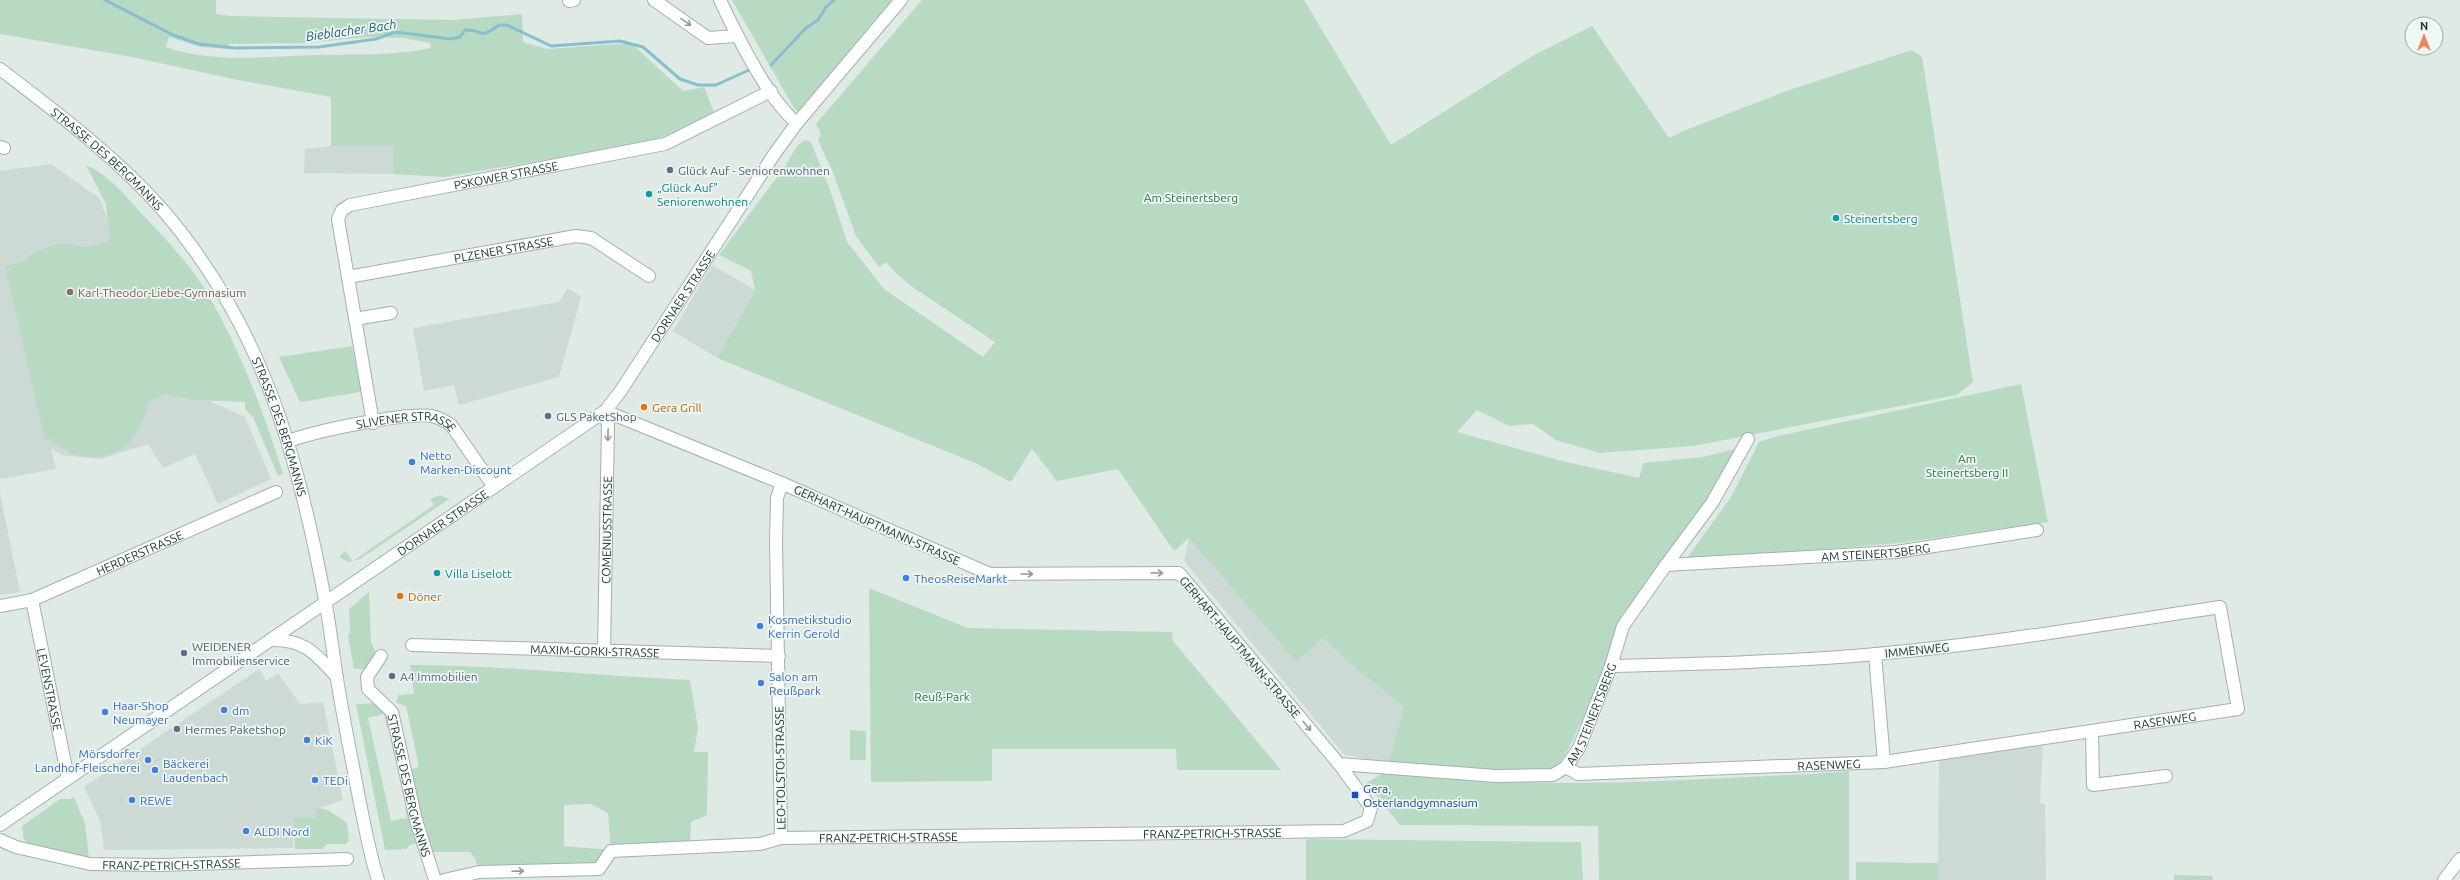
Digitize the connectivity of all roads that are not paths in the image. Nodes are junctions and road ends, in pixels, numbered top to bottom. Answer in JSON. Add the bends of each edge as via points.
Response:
{"nodes":[{"id":1,"x":654,"y":0,"type":"edge"},
{"id":2,"x":720,"y":0,"type":"edge"},
{"id":3,"x":901,"y":0,"type":"edge"},
{"id":4,"x":737,"y":36,"type":"junction"},
{"id":5,"x":0,"y":69,"type":"edge"},
{"id":6,"x":771,"y":91,"type":"junction"},
{"id":7,"x":797,"y":124,"type":"junction"},
{"id":8,"x":650,"y":276,"type":"dead end"},
{"id":9,"x":348,"y":277,"type":"junction"},
{"id":10,"x":391,"y":313,"type":"dead end"},
{"id":11,"x":355,"y":319,"type":"junction"},
{"id":12,"x":605,"y":411,"type":"junction"},
{"id":13,"x":373,"y":423,"type":"junction"},
{"id":14,"x":1748,"y":439,"type":"dead end"},
{"id":15,"x":289,"y":441,"type":"junction"},
{"id":16,"x":782,"y":484,"type":"junction"},
{"id":17,"x":494,"y":487,"type":"junction"},
{"id":18,"x":276,"y":492,"type":"dead end"},
{"id":19,"x":2037,"y":530,"type":"dead end"},
{"id":20,"x":1666,"y":565,"type":"junction"},
{"id":21,"x":32,"y":600,"type":"junction"},
{"id":22,"x":326,"y":602,"type":"junction"},
{"id":23,"x":0,"y":606,"type":"edge"},
{"id":24,"x":270,"y":640,"type":"junction"},
{"id":25,"x":412,"y":645,"type":"dead end"},
{"id":26,"x":604,"y":650,"type":"junction"},
{"id":27,"x":1875,"y":654,"type":"junction"},
{"id":28,"x":380,"y":656,"type":"dead end"},
{"id":29,"x":778,"y":656,"type":"junction"},
{"id":30,"x":1611,"y":666,"type":"junction"},
{"id":31,"x":337,"y":677,"type":"junction"},
{"id":32,"x":2238,"y":709,"type":"joint"},
{"id":33,"x":2092,"y":731,"type":"junction"},
{"id":34,"x":1884,"y":762,"type":"junction"},
{"id":35,"x":1339,"y":764,"type":"junction"},
{"id":36,"x":1566,"y":766,"type":"junction"},
{"id":37,"x":2166,"y":776,"type":"dead end"},
{"id":38,"x":68,"y":778,"type":"junction"},
{"id":39,"x":0,"y":825,"type":"edge"},
{"id":40,"x":1344,"y":831,"type":"joint"},
{"id":41,"x":781,"y":838,"type":"junction"},
{"id":42,"x":0,"y":840,"type":"edge"},
{"id":43,"x":347,"y":859,"type":"dead end"},
{"id":44,"x":2460,"y":859,"type":"edge"},
{"id":45,"x":378,"y":880,"type":"edge"},
{"id":46,"x":435,"y":880,"type":"edge"},
{"id":47,"x":444,"y":880,"type":"edge"},
{"id":48,"x":2444,"y":880,"type":"edge"}],
"edges":[{"from":1,"to":4,"type":"street","one_way":true,"via":[[708,38]]},
{"from":2,"to":4,"type":"street"},
{"from":3,"to":7,"type":"street","name":"DORNAER STRASSE"},
{"from":4,"to":6,"type":"street"},
{"from":5,"to":15,"type":"street","name":"STRASSE DES BERGMANNS","via":[[108,156],[161,209],[185,239],[214,279],[246,333]]},
{"from":6,"to":7,"type":"street","via":[[782,110]]},
{"from":6,"to":9,"type":"street","name":"PSKOWER STRASSE","via":[[664,144],[350,205],[342,210],[338,219]]},
{"from":7,"to":12,"type":"street","name":"DORNAER STRASSE"},
{"from":8,"to":9,"type":"street","name":"PLZENER STRASSE","via":[[591,238],[576,236]]},
{"from":9,"to":11,"type":"street","name":"PSKOWER STRASSE"},
{"from":10,"to":11,"type":"street"},
{"from":11,"to":13,"type":"street","name":"PSKOWER STRASSE"},
{"from":12,"to":16,"type":"street","name":"GERHART-HAUPTMANN-STRASSE"},
{"from":12,"to":17,"type":"street","name":"DORNAER STRASSE"},
{"from":12,"to":26,"type":"street","name":"COMENIUSSTRASSE","one_way":true,"via":[[608,425]]},
{"from":13,"to":15,"type":"street","name":"SLIVENER STRASSE","via":[[302,436]]},
{"from":13,"to":17,"type":"street","name":"SLIVENER STRASSE","via":[[411,416],[442,419],[452,425]]},
{"from":14,"to":20,"type":"street","name":"AM STEINERTSBERG","via":[[1712,503]]},
{"from":15,"to":22,"type":"street","name":"STRASSE DES BERGMANNS"},
{"from":16,"to":29,"type":"street","name":"LEO-TOLSTOI-STRASSE","via":[[777,498]]},
{"from":16,"to":35,"type":"street","name":"GERHART-HAUPTMANN-STRASSE","one_way":true,"via":[[990,574],[1179,573]]},
{"from":17,"to":22,"type":"street","name":"DORNAER STRASSE"},
{"from":18,"to":21,"type":"street","name":"HERDERSTRASSE"},
{"from":19,"to":20,"type":"street","name":"AM STEINERTSBERG","via":[[1896,552]]},
{"from":20,"to":30,"type":"street","name":"AM STEINERTSBERG","via":[[1623,626]]},
{"from":21,"to":23,"type":"street","name":"HERDERSTRASSE"},
{"from":21,"to":38,"type":"street","name":"LEVENSTRASSE"},
{"from":22,"to":24,"type":"street","name":"DORNAER STRASSE"},
{"from":22,"to":31,"type":"street","name":"STRASSE DES BERGMANNS"},
{"from":24,"to":31,"type":"street","via":[[302,644],[312,650]]},
{"from":24,"to":38,"type":"street","name":"DORNAER STRASSE"},
{"from":25,"to":26,"type":"street","name":"MAXIM-GORKI-STRASSE"},
{"from":26,"to":29,"type":"street","name":"MAXIM-GORKI-STRASSE"},
{"from":27,"to":30,"type":"street","name":"IMMENWEG","via":[[1736,663]]},
{"from":27,"to":32,"type":"street","name":"IMMENWEG","via":[[1994,641],[2220,607]]},
{"from":27,"to":34,"type":"street"},
{"from":28,"to":46,"type":"street","name":"STRASSE DES BERGMANNS","via":[[368,677],[368,688],[392,712],[416,820]]},
{"from":29,"to":41,"type":"street","name":"LEO-TOLSTOI-STRASSE"},
{"from":30,"to":36,"type":"street","name":"AM STEINERTSBERG","via":[[1579,748]]},
{"from":31,"to":45,"type":"street","name":"STRASSE DES BERGMANNS","via":[[366,834]]},
{"from":32,"to":33,"type":"street","name":"RASENWEG"},
{"from":33,"to":34,"type":"street","name":"RASENWEG"},
{"from":33,"to":37,"type":"street","via":[[2093,785]]},
{"from":34,"to":36,"type":"street","name":"RASENWEG","via":[[1578,774]]},
{"from":35,"to":36,"type":"street","name":"AM STEINERTSBERG","via":[[1496,776],[1553,775]]},
{"from":35,"to":40,"type":"street","name":"GERHART-HAUPTMANN-STRASSE","via":[[1371,808],[1367,821]]},
{"from":38,"to":39,"type":"street","name":"DORNAER STRASSE"},
{"from":40,"to":41,"type":"street","name":"FRANZ-PETRICH-STRASSE"},
{"from":47,"to":41,"type":"street","name":"FRANZ-PETRICH-STRASSE","one_way":true,"via":[[479,872],[599,869],[611,851],[760,844]]},
{"from":42,"to":43,"type":"street","name":"FRANZ-PETRICH-STRASSE","via":[[16,847],[90,864],[160,865]]},
{"from":44,"to":48,"type":"street"}]}
